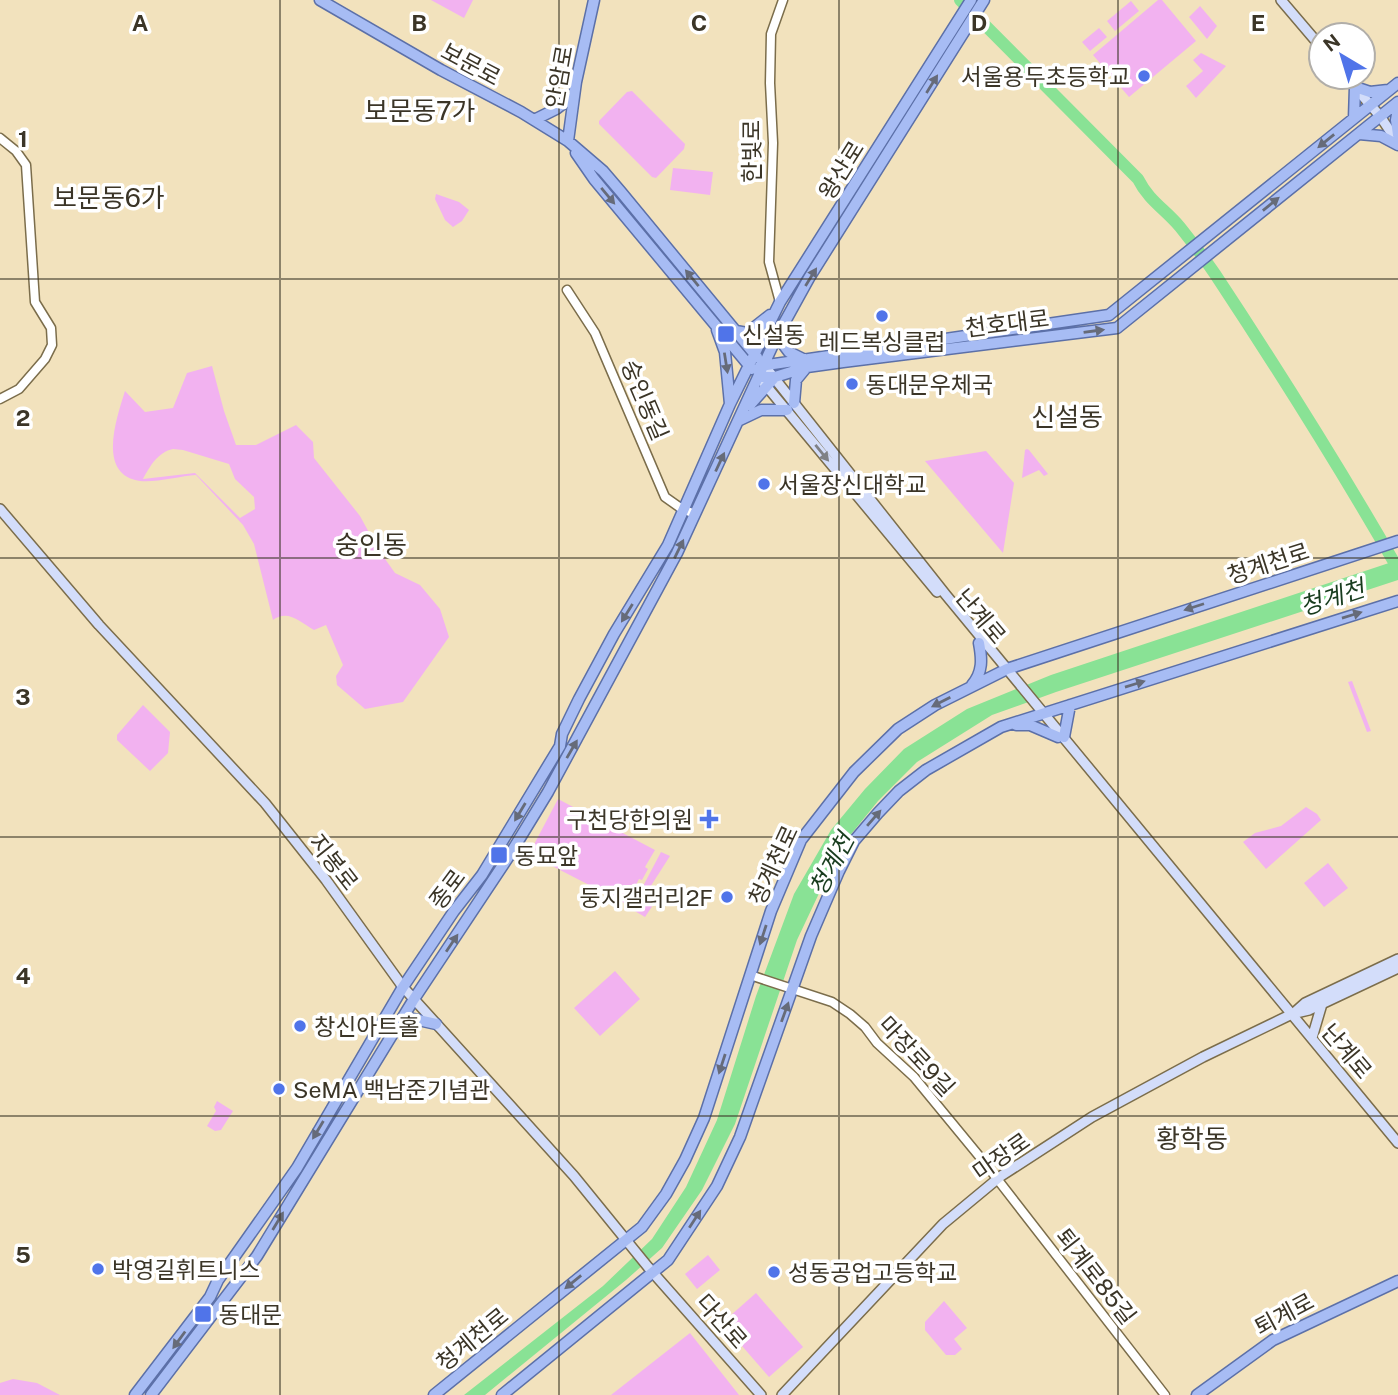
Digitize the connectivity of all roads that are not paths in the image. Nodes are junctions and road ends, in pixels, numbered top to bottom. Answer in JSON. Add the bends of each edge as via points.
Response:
{"nodes":[{"id":1,"x":320,"y":0,"type":"edge"},
{"id":2,"x":594,"y":0,"type":"edge"},
{"id":3,"x":783,"y":0,"type":"edge"},
{"id":4,"x":971,"y":0,"type":"edge"},
{"id":5,"x":1281,"y":0,"type":"edge"},
{"id":6,"x":983,"y":2,"type":"edge"},
{"id":7,"x":1307,"y":31,"type":"edge"},
{"id":8,"x":1394,"y":86,"type":"edge"},
{"id":9,"x":1377,"y":90,"type":"edge"},
{"id":10,"x":1355,"y":91,"type":"edge"},
{"id":11,"x":1358,"y":91,"type":"edge"},
{"id":12,"x":574,"y":95,"type":"junction"},
{"id":13,"x":1398,"y":102,"type":"edge"},
{"id":14,"x":1370,"y":105,"type":"junction"},
{"id":15,"x":1398,"y":109,"type":"edge"},
{"id":16,"x":1380,"y":116,"type":"junction"},
{"id":17,"x":1354,"y":118,"type":"junction"},
{"id":18,"x":534,"y":120,"type":"junction"},
{"id":19,"x":1359,"y":134,"type":"junction"},
{"id":20,"x":0,"y":138,"type":"edge"},
{"id":21,"x":1398,"y":140,"type":"edge"},
{"id":22,"x":568,"y":141,"type":"junction"},
{"id":23,"x":567,"y":290,"type":"dead end"},
{"id":24,"x":779,"y":302,"type":"junction"},
{"id":25,"x":774,"y":313,"type":"junction"},
{"id":26,"x":715,"y":323,"type":"junction"},
{"id":27,"x":731,"y":334,"type":"junction"},
{"id":28,"x":777,"y":336,"type":"junction"},
{"id":29,"x":757,"y":349,"type":"junction"},
{"id":30,"x":806,"y":364,"type":"junction"},
{"id":31,"x":764,"y":365,"type":"junction"},
{"id":32,"x":750,"y":367,"type":"junction"},
{"id":33,"x":759,"y":377,"type":"junction"},
{"id":34,"x":775,"y":377,"type":"junction"},
{"id":35,"x":767,"y":386,"type":"junction"},
{"id":36,"x":0,"y":399,"type":"edge"},
{"id":37,"x":730,"y":404,"type":"junction"},
{"id":38,"x":791,"y":407,"type":"junction"},
{"id":39,"x":744,"y":410,"type":"junction"},
{"id":40,"x":739,"y":420,"type":"junction"},
{"id":41,"x":0,"y":509,"type":"edge"},
{"id":42,"x":682,"y":509,"type":"junction"},
{"id":43,"x":695,"y":514,"type":"junction"},
{"id":44,"x":1398,"y":541,"type":"edge"},
{"id":45,"x":1398,"y":601,"type":"edge"},
{"id":46,"x":979,"y":643,"type":"junction"},
{"id":47,"x":1007,"y":673,"type":"junction"},
{"id":48,"x":970,"y":688,"type":"junction"},
{"id":49,"x":1070,"y":705,"type":"junction"},
{"id":50,"x":1042,"y":715,"type":"junction"},
{"id":51,"x":1005,"y":726,"type":"junction"},
{"id":52,"x":1061,"y":737,"type":"junction"},
{"id":53,"x":1398,"y":959,"type":"edge"},
{"id":54,"x":1398,"y":968,"type":"edge"},
{"id":55,"x":753,"y":976,"type":"junction"},
{"id":56,"x":403,"y":987,"type":"junction"},
{"id":57,"x":791,"y":988,"type":"junction"},
{"id":58,"x":414,"y":999,"type":"junction"},
{"id":59,"x":1322,"y":1004,"type":"junction"},
{"id":60,"x":1292,"y":1014,"type":"junction"},
{"id":61,"x":399,"y":1024,"type":"junction"},
{"id":62,"x":436,"y":1024,"type":"junction"},
{"id":63,"x":1312,"y":1038,"type":"junction"},
{"id":64,"x":1398,"y":1143,"type":"edge"},
{"id":65,"x":996,"y":1180,"type":"junction"},
{"id":66,"x":628,"y":1242,"type":"junction"},
{"id":67,"x":651,"y":1270,"type":"junction"},
{"id":68,"x":1398,"y":1282,"type":"edge"},
{"id":69,"x":135,"y":1395,"type":"edge"},
{"id":70,"x":151,"y":1395,"type":"edge"},
{"id":71,"x":434,"y":1395,"type":"edge"},
{"id":72,"x":502,"y":1395,"type":"edge"},
{"id":73,"x":761,"y":1395,"type":"edge"},
{"id":74,"x":782,"y":1395,"type":"edge"},
{"id":75,"x":1165,"y":1395,"type":"edge"},
{"id":76,"x":1197,"y":1395,"type":"edge"}],
"edges":[{"from":1,"to":18,"type":"main road","name":"보문로"},
{"from":2,"to":12,"type":"main road","name":"안암로"},
{"from":3,"to":24,"type":"street","name":"한빛로","via":[[771,34],[770,83],[769,262]]},
{"from":4,"to":24,"type":"main road","name":"왕산로"},
{"from":5,"to":7,"type":"main road"},
{"from":28,"to":6,"type":"main road","name":"왕산로","one_way":true},
{"from":8,"to":9,"type":"main road"},
{"from":8,"to":14,"type":"main road"},
{"from":10,"to":17,"type":"main road"},
{"from":11,"to":14,"type":"main road"},
{"from":12,"to":18,"type":"main road"},
{"from":12,"to":22,"type":"main road","name":"안암로"},
{"from":13,"to":16,"type":"main road"},
{"from":14,"to":16,"type":"main road"},
{"from":14,"to":17,"type":"main road"},
{"from":15,"to":21,"type":"main road"},
{"from":16,"to":19,"type":"main road"},
{"from":16,"to":21,"type":"main road"},
{"from":17,"to":30,"type":"main road","name":"천호대로","one_way":true,"via":[[1109,315]]},
{"from":18,"to":22,"type":"main road","name":"보문로"},
{"from":19,"to":21,"type":"main road"},
{"from":30,"to":19,"type":"main road","name":"천호대로","one_way":true,"via":[[1117,328]]},
{"from":20,"to":36,"type":"street","via":[[26,164],[35,302],[51,328],[52,345],[19,389]]},
{"from":22,"to":26,"type":"main road","name":"보문로","one_way":true,"via":[[594,179]]},
{"from":27,"to":22,"type":"main road","name":"보문로","one_way":true,"via":[[621,192]]},
{"from":23,"to":42,"type":"street","name":"숭인동길","via":[[595,333],[665,497]]},
{"from":24,"to":25,"type":"main road","name":"왕산로"},
{"from":25,"to":27,"type":"main road","via":[[747,333]]},
{"from":25,"to":29,"type":"main road","name":"왕산로"},
{"from":26,"to":27,"type":"main road","name":"보문로"},
{"from":26,"to":37,"type":"main road","one_way":true,"via":[[724,352]]},
{"from":27,"to":29,"type":"main road","name":"보문로"},
{"from":27,"to":32,"type":"main road","name":"보문로"},
{"from":28,"to":30,"type":"main road"},
{"from":28,"to":31,"type":"main road","name":"왕산로"},
{"from":29,"to":31,"type":"main road","name":"보문로"},
{"from":29,"to":32,"type":"main road","name":"왕산로"},
{"from":30,"to":31,"type":"main road"},
{"from":30,"to":34,"type":"main road"},
{"from":30,"to":38,"type":"main road","via":[[796,380]]},
{"from":31,"to":32,"type":"main road"},
{"from":31,"to":33,"type":"main road","name":"종로"},
{"from":31,"to":34,"type":"main road","name":"난계로"},
{"from":32,"to":33,"type":"main road","name":"보문로"},
{"from":32,"to":37,"type":"main road","name":"종로"},
{"from":33,"to":34,"type":"main road"},
{"from":33,"to":35,"type":"main road","name":"난계로"},
{"from":33,"to":39,"type":"main road","name":"종로"},
{"from":34,"to":35,"type":"main road"},
{"from":34,"to":38,"type":"main road","name":"난계로"},
{"from":35,"to":38,"type":"main road","name":"난계로"},
{"from":35,"to":39,"type":"main road"},
{"from":37,"to":42,"type":"main road","name":"종로"},
{"from":38,"to":40,"type":"main road","via":[[761,410]]},
{"from":38,"to":46,"type":"main road","name":"난계로","one_way":true},
{"from":38,"to":47,"type":"main road","name":"난계로"},
{"from":39,"to":40,"type":"main road","name":"종로"},
{"from":43,"to":40,"type":"main road","name":"종로","one_way":true},
{"from":41,"to":56,"type":"main road","name":"지봉로","via":[[99,625],[265,803]]},
{"from":42,"to":43,"type":"street","name":"숭인동길"},
{"from":42,"to":56,"type":"main road","name":"종로","one_way":true,"via":[[668,545],[579,699],[560,746],[482,875]]},
{"from":58,"to":43,"type":"main road","name":"종로","one_way":true,"via":[[548,792]]},
{"from":44,"to":47,"type":"main road","name":"청계천로","one_way":true},
{"from":49,"to":45,"type":"main road","one_way":true},
{"from":46,"to":47,"type":"main road","name":"난계로"},
{"from":46,"to":48,"type":"main road","via":[[981,670]]},
{"from":47,"to":48,"type":"main road","name":"청계천로"},
{"from":47,"to":50,"type":"main road","name":"난계로"},
{"from":48,"to":55,"type":"main road","name":"청계천로","one_way":true,"via":[[898,729],[850,775],[801,840],[771,911]]},
{"from":49,"to":50,"type":"main road"},
{"from":49,"to":52,"type":"main road"},
{"from":50,"to":51,"type":"main road"},
{"from":50,"to":52,"type":"main road","name":"난계로"},
{"from":51,"to":52,"type":"main road","via":[[1030,725]]},
{"from":57,"to":51,"type":"main road","one_way":true,"via":[[839,871],[862,832],[926,770]]},
{"from":52,"to":60,"type":"main road","name":"난계로"},
{"from":53,"to":60,"type":"main road","name":"마장로"},
{"from":54,"to":59,"type":"main road","name":"마장로"},
{"from":55,"to":57,"type":"street","name":"마장로9길"},
{"from":55,"to":66,"type":"main road","name":"청계천로","one_way":true,"via":[[685,1160],[666,1194]]},
{"from":56,"to":58,"type":"main road","name":"지봉로"},
{"from":56,"to":69,"type":"main road","name":"종로","one_way":true,"via":[[297,1168],[173,1349]]},
{"from":57,"to":65,"type":"street","name":"마장로9길","via":[[838,1004],[857,1020],[914,1077]]},
{"from":67,"to":57,"type":"main road","one_way":true,"via":[[668,1260],[717,1186],[740,1137]]},
{"from":58,"to":61,"type":"main road","name":"종로"},
{"from":58,"to":62,"type":"main road","name":"지봉로"},
{"from":59,"to":60,"type":"main road","name":"마장로"},
{"from":59,"to":63,"type":"main road"},
{"from":60,"to":63,"type":"main road","name":"난계로"},
{"from":60,"to":65,"type":"main road","name":"마장로","via":[[1092,1117]]},
{"from":61,"to":62,"type":"main road","via":[[414,1019]]},
{"from":70,"to":61,"type":"main road","name":"종로","one_way":true,"via":[[257,1256]]},
{"from":62,"to":66,"type":"main road","name":"지봉로"},
{"from":63,"to":64,"type":"main road","name":"난계로"},
{"from":65,"to":74,"type":"main road","name":"마장로","via":[[943,1224]]},
{"from":65,"to":75,"type":"street","name":"퇴계로85길"},
{"from":66,"to":67,"type":"main road","name":"다산로"},
{"from":66,"to":71,"type":"main road","name":"청계천로","one_way":true},
{"from":67,"to":72,"type":"main road"},
{"from":67,"to":73,"type":"main road","name":"다산로"},
{"from":68,"to":76,"type":"main road","name":"퇴계로","via":[[1273,1340]]}]}
